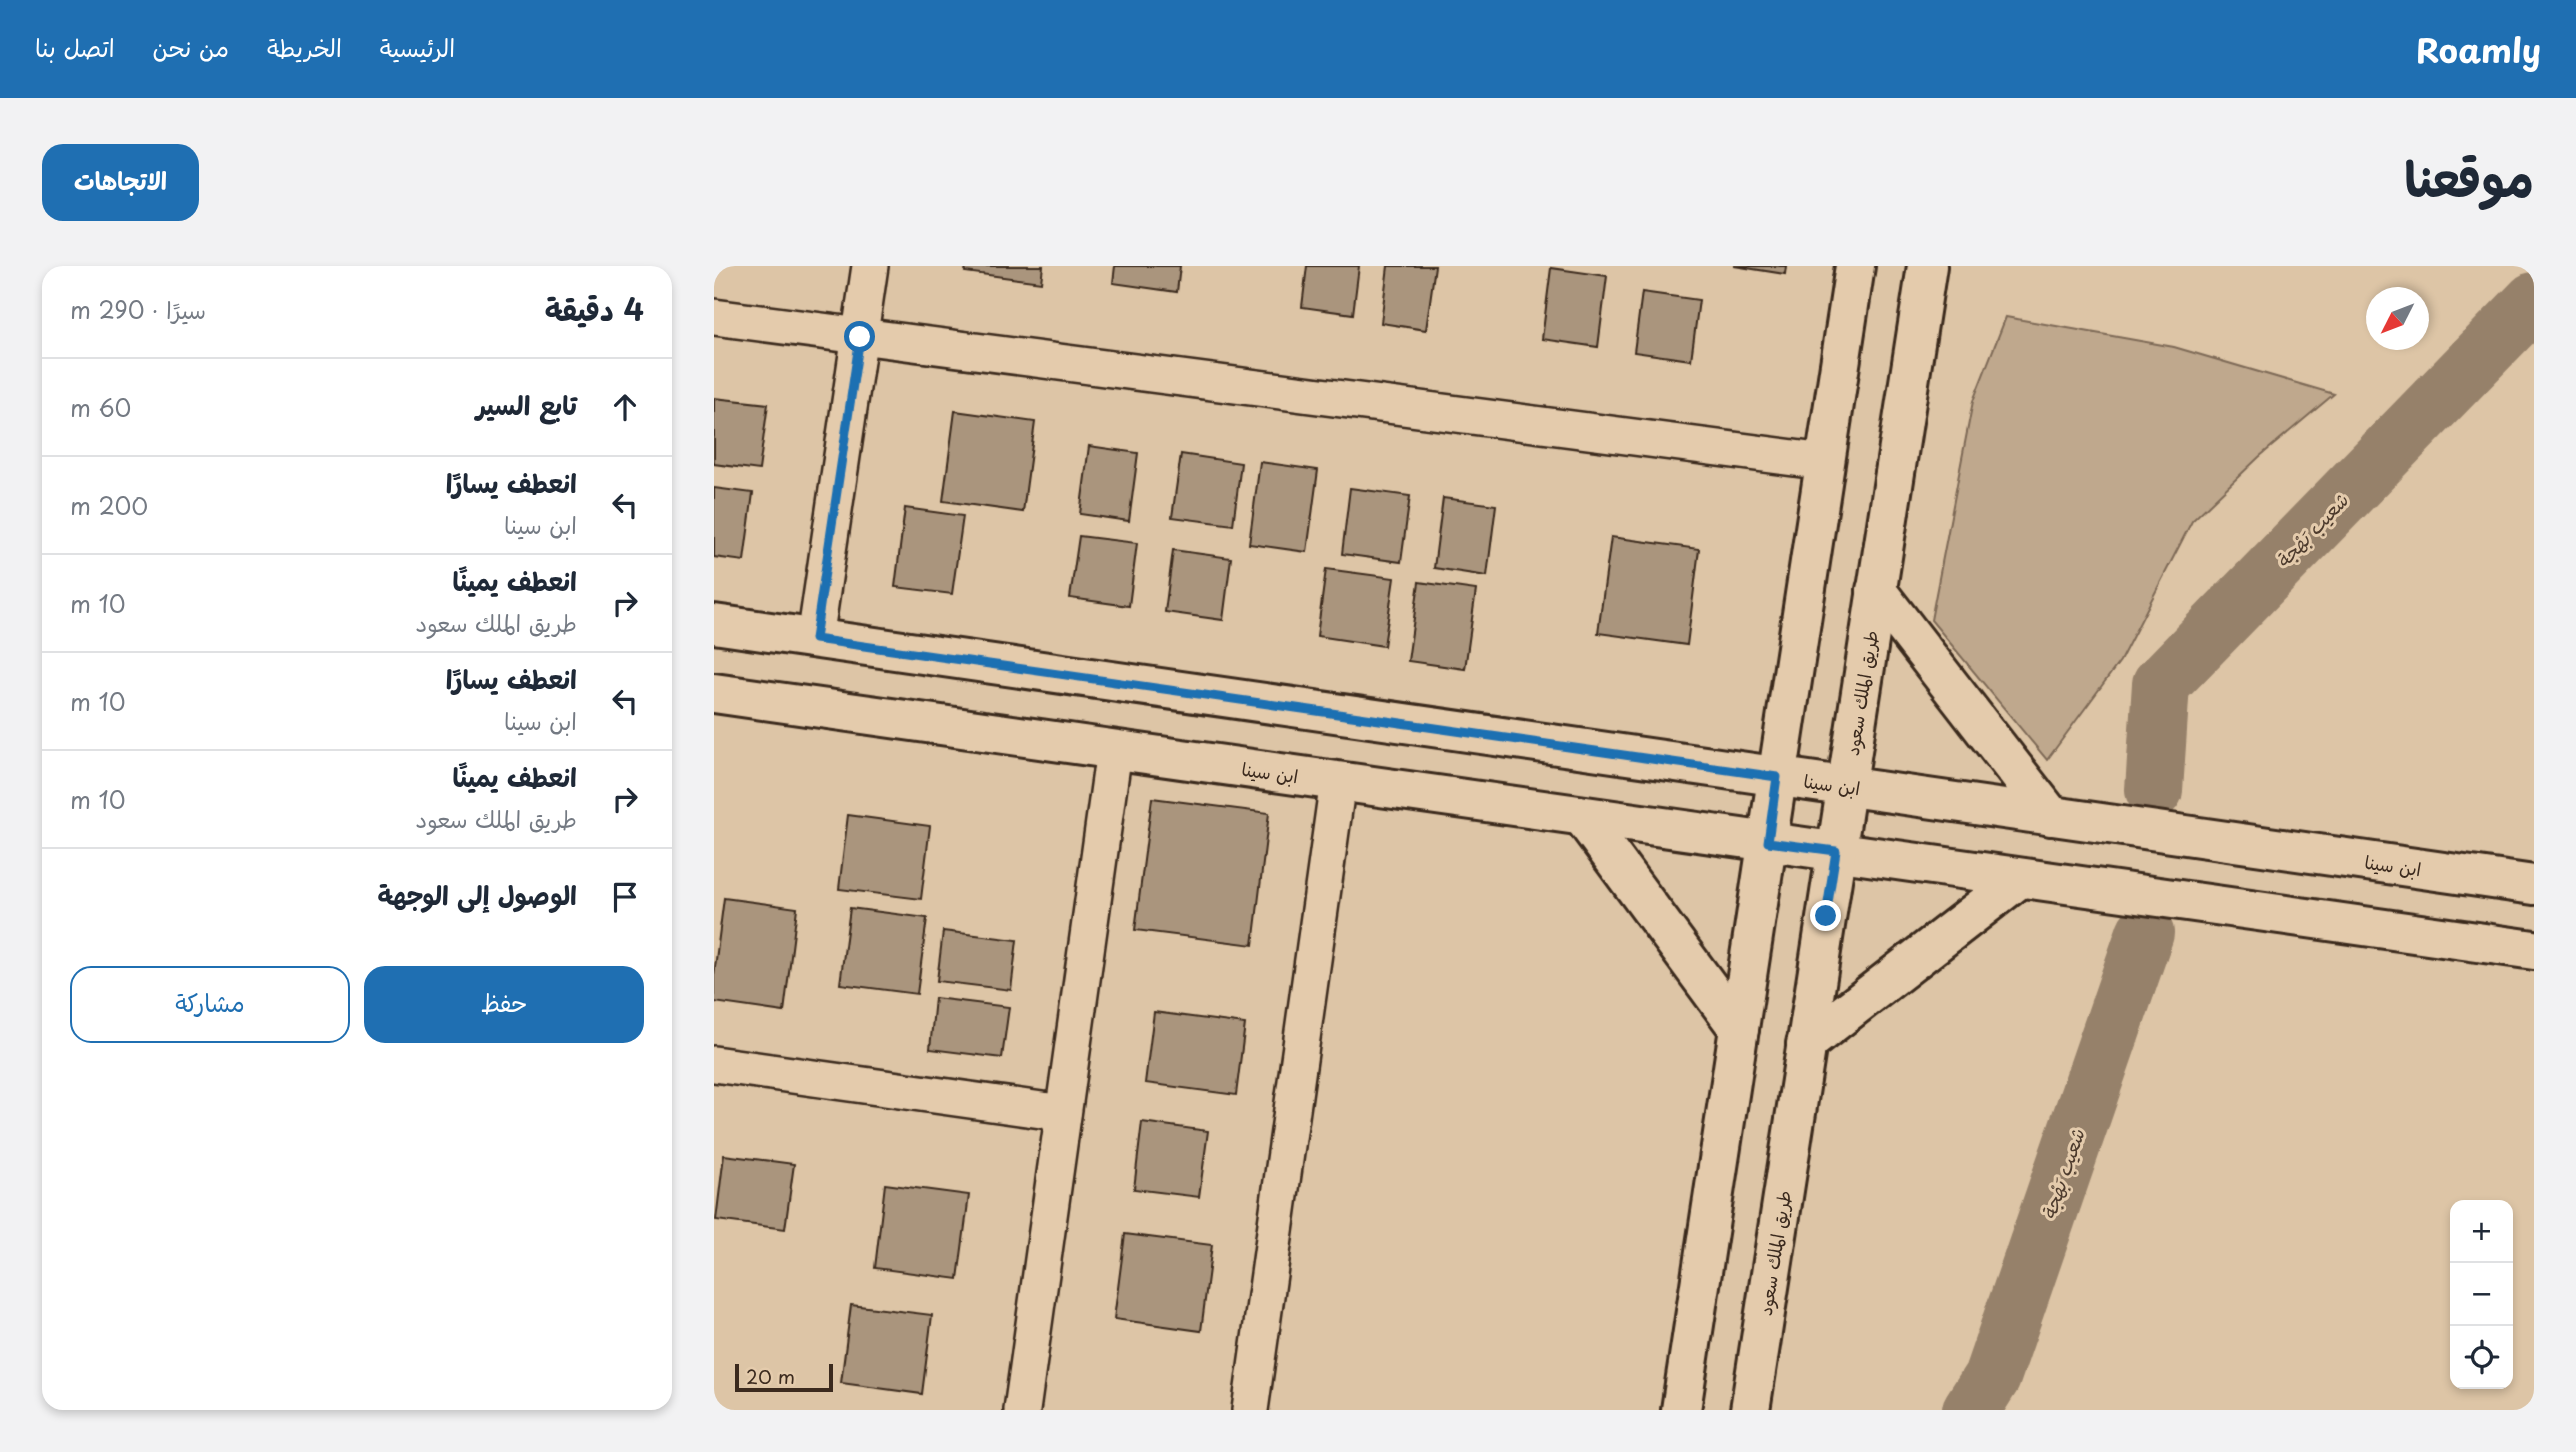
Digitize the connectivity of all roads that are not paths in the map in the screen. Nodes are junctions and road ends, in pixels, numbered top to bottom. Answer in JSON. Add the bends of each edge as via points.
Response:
{"nodes":[{"id":1,"x":870,"y":266,"type":"edge"},
{"id":2,"x":1855,"y":266,"type":"edge"},
{"id":3,"x":1927,"y":266,"type":"edge"},
{"id":4,"x":714,"y":317,"type":"edge"},
{"id":5,"x":860,"y":337,"type":"junction"},
{"id":6,"x":1825,"y":462,"type":"junction"},
{"id":7,"x":1876,"y":590,"type":"junction"},
{"id":8,"x":714,"y":624,"type":"edge"},
{"id":9,"x":815,"y":639,"type":"junction"},
{"id":10,"x":714,"y":693,"type":"edge"},
{"id":11,"x":1114,"y":750,"type":"junction"},
{"id":12,"x":1777,"y":777,"type":"junction"},
{"id":13,"x":1338,"y":781,"type":"junction"},
{"id":14,"x":1846,"y":786,"type":"junction"},
{"id":15,"x":1581,"y":816,"type":"junction"},
{"id":16,"x":2051,"y":816,"type":"junction"},
{"id":17,"x":1768,"y":842,"type":"junction"},
{"id":18,"x":1836,"y":851,"type":"junction"},
{"id":19,"x":2020,"y":877,"type":"junction"},
{"id":20,"x":2534,"y":885,"type":"edge"},
{"id":21,"x":2534,"y":950,"type":"edge"},
{"id":22,"x":1739,"y":1029,"type":"junction"},
{"id":23,"x":1806,"y":1044,"type":"junction"},
{"id":24,"x":714,"y":1064,"type":"edge"},
{"id":25,"x":1063,"y":1113,"type":"junction"},
{"id":26,"x":1021,"y":1410,"type":"edge"},
{"id":27,"x":1250,"y":1410,"type":"edge"},
{"id":28,"x":1681,"y":1410,"type":"edge"},
{"id":29,"x":1750,"y":1410,"type":"edge"}],
"edges":[{"from":1,"to":5,"type":"street"},
{"from":2,"to":6,"type":"street"},
{"from":3,"to":7,"type":"street","name":"طريق الملك سعود"},
{"from":4,"to":5,"type":"street"},
{"from":5,"to":6,"type":"street"},
{"from":5,"to":9,"type":"street"},
{"from":6,"to":12,"type":"street"},
{"from":7,"to":14,"type":"street","name":"طريق الملك سعود"},
{"from":7,"to":16,"type":"street"},
{"from":8,"to":9,"type":"street","name":"ابن سينا"},
{"from":9,"to":12,"type":"street","name":"ابن سينا"},
{"from":10,"to":11,"type":"street","name":"ابن سينا"},
{"from":11,"to":13,"type":"street","name":"ابن سينا"},
{"from":11,"to":25,"type":"street"},
{"from":12,"to":14,"type":"street","name":"ابن سينا"},
{"from":12,"to":17,"type":"street"},
{"from":13,"to":15,"type":"street","name":"ابن سينا"},
{"from":13,"to":27,"type":"street"},
{"from":14,"to":16,"type":"street","name":"ابن سينا"},
{"from":14,"to":18,"type":"street","name":"طريق الملك سعود"},
{"from":15,"to":17,"type":"street","name":"ابن سينا"},
{"from":15,"to":22,"type":"street"},
{"from":16,"to":20,"type":"street","name":"ابن سينا"},
{"from":17,"to":18,"type":"street","name":"ابن سينا"},
{"from":17,"to":22,"type":"street"},
{"from":18,"to":19,"type":"street","name":"ابن سينا"},
{"from":18,"to":23,"type":"street","name":"طريق الملك سعود"},
{"from":19,"to":21,"type":"street","name":"ابن سينا"},
{"from":19,"to":23,"type":"street"},
{"from":22,"to":28,"type":"street"},
{"from":23,"to":29,"type":"street","name":"طريق الملك سعود"},
{"from":24,"to":25,"type":"street"},
{"from":25,"to":26,"type":"street"}]}
